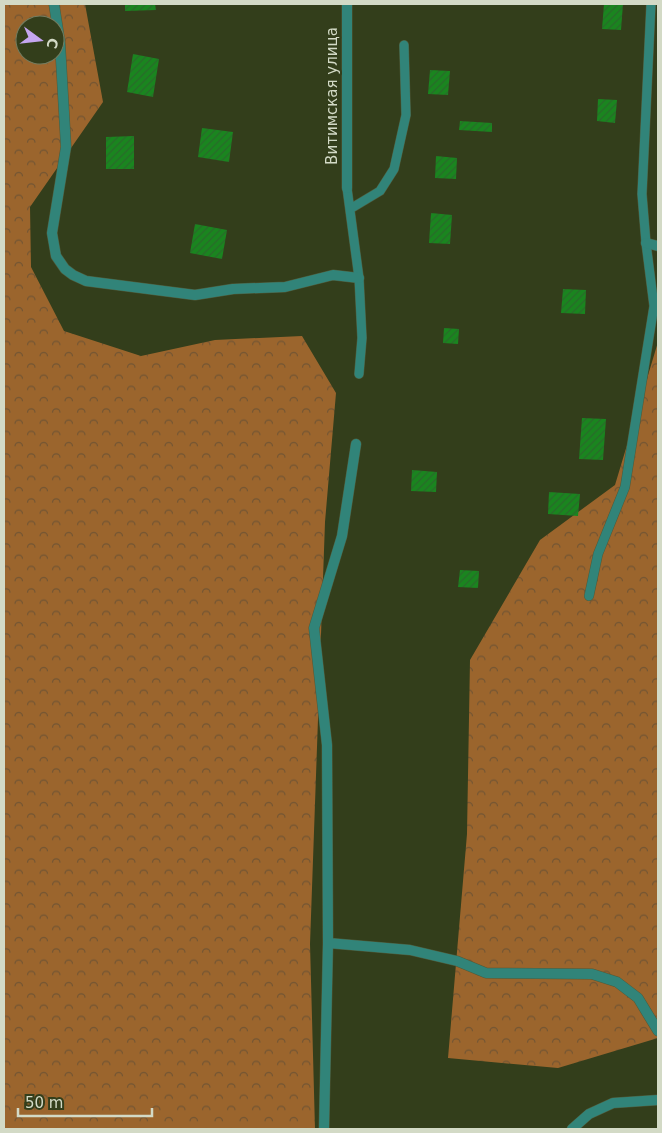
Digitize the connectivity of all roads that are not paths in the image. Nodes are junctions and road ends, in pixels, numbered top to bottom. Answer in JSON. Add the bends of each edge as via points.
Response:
{"nodes":[{"id":1,"x":54,"y":4,"type":"edge"},
{"id":2,"x":346,"y":4,"type":"edge"},
{"id":3,"x":651,"y":4,"type":"edge"},
{"id":4,"x":404,"y":45,"type":"dead end"},
{"id":5,"x":347,"y":188,"type":"joint"},
{"id":6,"x":350,"y":209,"type":"junction"},
{"id":7,"x":646,"y":244,"type":"junction"},
{"id":8,"x":658,"y":246,"type":"edge"},
{"id":9,"x":359,"y":278,"type":"junction"},
{"id":10,"x":359,"y":374,"type":"dead end"},
{"id":11,"x":356,"y":444,"type":"dead end"},
{"id":12,"x":589,"y":596,"type":"dead end"},
{"id":13,"x":328,"y":943,"type":"junction"},
{"id":14,"x":658,"y":1031,"type":"edge"},
{"id":15,"x":658,"y":1100,"type":"edge"},
{"id":16,"x":324,"y":1129,"type":"edge"},
{"id":17,"x":572,"y":1129,"type":"edge"}],
"edges":[{"from":1,"to":9,"type":"street","via":[[60,43],[66,147],[52,233],[56,256],[65,269],[86,281],[195,295],[233,289],[285,287],[333,275]]},
{"from":2,"to":5,"type":"street","name":"Витимская улица"},
{"from":3,"to":7,"type":"lane","via":[[642,194]]},
{"from":4,"to":6,"type":"lane","via":[[406,115],[394,169],[380,191]]},
{"from":5,"to":6,"type":"lane"},
{"from":6,"to":9,"type":"lane"},
{"from":7,"to":8,"type":"street"},
{"from":7,"to":12,"type":"lane","via":[[654,306],[625,486],[598,554]]},
{"from":9,"to":10,"type":"lane","via":[[362,338]]},
{"from":11,"to":13,"type":"street","via":[[342,536],[314,628],[327,745]]},
{"from":13,"to":14,"type":"street","via":[[410,950],[457,961],[486,973],[592,974],[617,982],[638,998]]},
{"from":13,"to":16,"type":"street"},
{"from":15,"to":17,"type":"street","via":[[613,1103],[590,1114]]}]}
